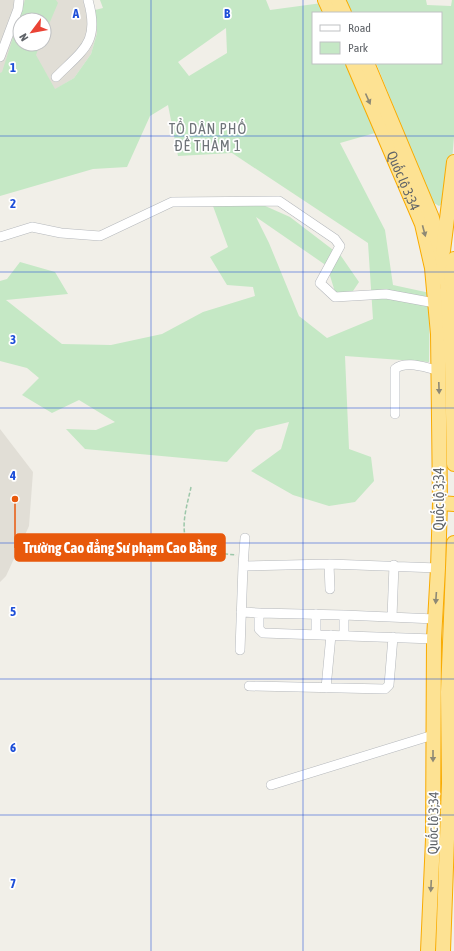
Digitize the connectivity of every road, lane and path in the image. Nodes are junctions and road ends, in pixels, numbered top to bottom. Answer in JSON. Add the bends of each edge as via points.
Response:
{"nodes":[{"id":1,"x":19,"y":0,"type":"edge"},
{"id":2,"x":88,"y":0,"type":"edge"},
{"id":3,"x":325,"y":0,"type":"edge"},
{"id":4,"x":338,"y":0,"type":"edge"},
{"id":5,"x":331,"y":12,"type":"edge"},
{"id":6,"x":344,"y":12,"type":"edge"},
{"id":7,"x":0,"y":57,"type":"edge"},
{"id":8,"x":352,"y":64,"type":"edge"},
{"id":9,"x":367,"y":64,"type":"edge"},
{"id":10,"x":56,"y":77,"type":"dead end"},
{"id":11,"x":454,"y":162,"type":"edge"},
{"id":12,"x":423,"y":197,"type":"junction"},
{"id":13,"x":452,"y":199,"type":"edge"},
{"id":14,"x":0,"y":237,"type":"edge"},
{"id":15,"x":448,"y":259,"type":"edge"},
{"id":16,"x":442,"y":303,"type":"junction"},
{"id":17,"x":438,"y":370,"type":"junction"},
{"id":18,"x":395,"y":414,"type":"dead end"},
{"id":19,"x":454,"y":464,"type":"edge"},
{"id":20,"x":191,"y":487,"type":"dead end"},
{"id":21,"x":447,"y":504,"type":"edge"},
{"id":22,"x":245,"y":538,"type":"dead end"},
{"id":23,"x":454,"y":543,"type":"edge"},
{"id":24,"x":243,"y":561,"type":"junction"},
{"id":25,"x":329,"y":564,"type":"junction"},
{"id":26,"x":394,"y":565,"type":"junction"},
{"id":27,"x":438,"y":568,"type":"junction"},
{"id":28,"x":330,"y":589,"type":"dead end"},
{"id":29,"x":241,"y":612,"type":"junction"},
{"id":30,"x":259,"y":613,"type":"junction"},
{"id":31,"x":316,"y":614,"type":"junction"},
{"id":32,"x":344,"y":615,"type":"junction"},
{"id":33,"x":392,"y":617,"type":"junction"},
{"id":34,"x":435,"y":619,"type":"junction"},
{"id":35,"x":316,"y":634,"type":"junction"},
{"id":36,"x":331,"y":635,"type":"junction"},
{"id":37,"x":344,"y":635,"type":"junction"},
{"id":38,"x":393,"y":637,"type":"junction"},
{"id":39,"x":434,"y":639,"type":"junction"},
{"id":40,"x":240,"y":650,"type":"dead end"},
{"id":41,"x":249,"y":686,"type":"dead end"},
{"id":42,"x":326,"y":688,"type":"junction"},
{"id":43,"x":433,"y":735,"type":"junction"},
{"id":44,"x":449,"y":735,"type":"junction"},
{"id":45,"x":271,"y":785,"type":"dead end"},
{"id":46,"x":450,"y":840,"type":"edge"},
{"id":47,"x":430,"y":914,"type":"junction"},
{"id":48,"x":449,"y":930,"type":"edge"},
{"id":49,"x":428,"y":951,"type":"edge"},
{"id":50,"x":443,"y":951,"type":"edge"}],
"edges":[{"from":1,"to":7,"type":"street"},
{"from":2,"to":10,"type":"street","via":[[93,24],[90,40]]},
{"from":3,"to":5,"type":"highway"},
{"from":4,"to":6,"type":"highway"},
{"from":8,"to":16,"type":"highway","name":"Quốc lộ 3;34","one_way":true,"via":[[422,224]]},
{"from":9,"to":12,"type":"highway","name":"Quốc lộ 3;34"},
{"from":11,"to":13,"type":"highway"},
{"from":12,"to":13,"type":"highway","via":[[435,209],[440,209]]},
{"from":12,"to":15,"type":"highway","name":"Quốc lộ 3;34"},
{"from":13,"to":15,"type":"highway"},
{"from":14,"to":16,"type":"street","via":[[32,227],[61,233],[100,236],[172,202],[279,201],[335,239],[340,246],[320,282],[335,297],[386,294]]},
{"from":15,"to":16,"type":"highway"},
{"from":16,"to":17,"type":"highway","name":"Quốc lộ 3;34","via":[[438,334]]},
{"from":16,"to":19,"type":"highway","name":"Quốc lộ 3;34","via":[[452,360]]},
{"from":17,"to":18,"type":"street","via":[[411,365],[398,366],[395,369]]},
{"from":17,"to":21,"type":"highway","name":"Quốc lộ 3;34","one_way":true},
{"from":20,"to":24,"type":"path","via":[[184,522],[184,532],[190,544],[195,549]]},
{"from":21,"to":27,"type":"highway","name":"Quốc lộ 3;34"},
{"from":22,"to":24,"type":"street"},
{"from":23,"to":44,"type":"highway","name":"Quốc lộ 3;34","via":[[448,692]]},
{"from":24,"to":25,"type":"street"},
{"from":24,"to":29,"type":"street"},
{"from":25,"to":26,"type":"street"},
{"from":25,"to":28,"type":"street"},
{"from":26,"to":27,"type":"street"},
{"from":26,"to":33,"type":"street"},
{"from":27,"to":34,"type":"highway","name":"Quốc lộ 3;34","one_way":true},
{"from":29,"to":30,"type":"street"},
{"from":29,"to":40,"type":"street"},
{"from":30,"to":31,"type":"street"},
{"from":30,"to":35,"type":"street","via":[[259,629],[263,633]]},
{"from":31,"to":32,"type":"street"},
{"from":31,"to":35,"type":"street"},
{"from":32,"to":33,"type":"street"},
{"from":32,"to":37,"type":"street"},
{"from":33,"to":34,"type":"street"},
{"from":34,"to":39,"type":"highway","name":"Quốc lộ 3;34"},
{"from":35,"to":36,"type":"street"},
{"from":36,"to":37,"type":"street"},
{"from":36,"to":42,"type":"street"},
{"from":37,"to":38,"type":"street"},
{"from":38,"to":39,"type":"street"},
{"from":38,"to":42,"type":"street","via":[[389,685],[386,688]]},
{"from":39,"to":43,"type":"highway","name":"Quốc lộ 3;34"},
{"from":41,"to":42,"type":"street"},
{"from":43,"to":44,"type":"highway"},
{"from":43,"to":45,"type":"street"},
{"from":43,"to":47,"type":"highway","name":"Quốc lộ 3;34","one_way":true,"via":[[434,839]]},
{"from":44,"to":46,"type":"highway","name":"Quốc lộ 3;34"},
{"from":46,"to":48,"type":"highway","name":"Quốc lộ 3;34"},
{"from":47,"to":48,"type":"highway"},
{"from":47,"to":49,"type":"highway","name":"Quốc lộ 3;34"},
{"from":48,"to":50,"type":"highway","name":"Quốc lộ 3;34"}]}
